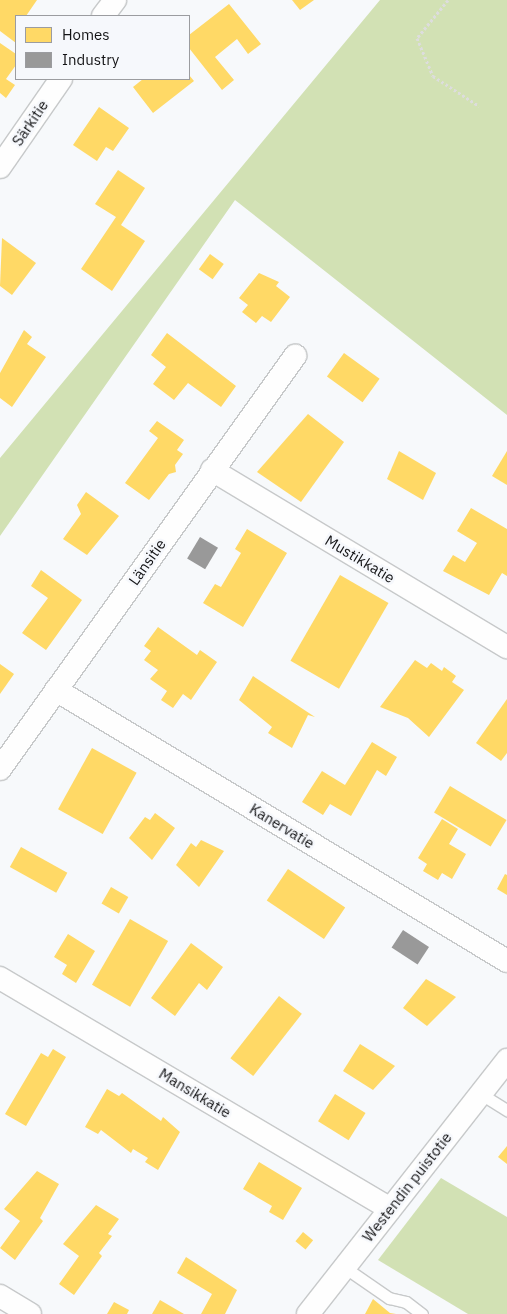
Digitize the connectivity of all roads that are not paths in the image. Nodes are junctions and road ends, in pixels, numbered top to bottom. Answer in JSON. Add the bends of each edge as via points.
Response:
{"nodes":[{"id":1,"x":115,"y":0,"type":"edge"},
{"id":2,"x":105,"y":15,"type":"edge"},
{"id":3,"x":60,"y":80,"type":"edge"},
{"id":4,"x":0,"y":167,"type":"edge"},
{"id":5,"x":296,"y":356,"type":"dead end"},
{"id":6,"x":212,"y":470,"type":"junction"},
{"id":7,"x":507,"y":647,"type":"edge"},
{"id":8,"x":56,"y":690,"type":"junction"},
{"id":9,"x":0,"y":769,"type":"edge"},
{"id":10,"x":507,"y":961,"type":"edge"},
{"id":11,"x":0,"y":978,"type":"edge"},
{"id":12,"x":507,"y":1060,"type":"edge"},
{"id":13,"x":480,"y":1094,"type":"junction"},
{"id":14,"x":507,"y":1110,"type":"edge"},
{"id":15,"x":390,"y":1209,"type":"junction"},
{"id":16,"x":344,"y":1267,"type":"junction"},
{"id":17,"x":0,"y":1296,"type":"edge"},
{"id":18,"x":30,"y":1314,"type":"edge"},
{"id":19,"x":308,"y":1314,"type":"edge"},
{"id":20,"x":422,"y":1314,"type":"edge"}],
"edges":[{"from":1,"to":2,"type":"street"},
{"from":3,"to":4,"type":"street","name":"Särkitie"},
{"from":5,"to":6,"type":"street","name":"Länsitie"},
{"from":6,"to":7,"type":"street","name":"Mustikkatie"},
{"from":6,"to":8,"type":"street","name":"Länsitie"},
{"from":8,"to":9,"type":"street","name":"Länsitie"},
{"from":8,"to":10,"type":"street","name":"Kanervatie"},
{"from":11,"to":15,"type":"street","name":"Mansikkatie"},
{"from":12,"to":13,"type":"street","name":"Westendin puistotie"},
{"from":13,"to":14,"type":"lane"},
{"from":13,"to":15,"type":"street","name":"Westendin puistotie"},
{"from":15,"to":16,"type":"street","name":"Westendin puistotie"},
{"from":16,"to":19,"type":"street","name":"Westendin puistotie"},
{"from":16,"to":20,"type":"lane","via":[[389,1298],[406,1302]]},
{"from":17,"to":18,"type":"street"}]}
